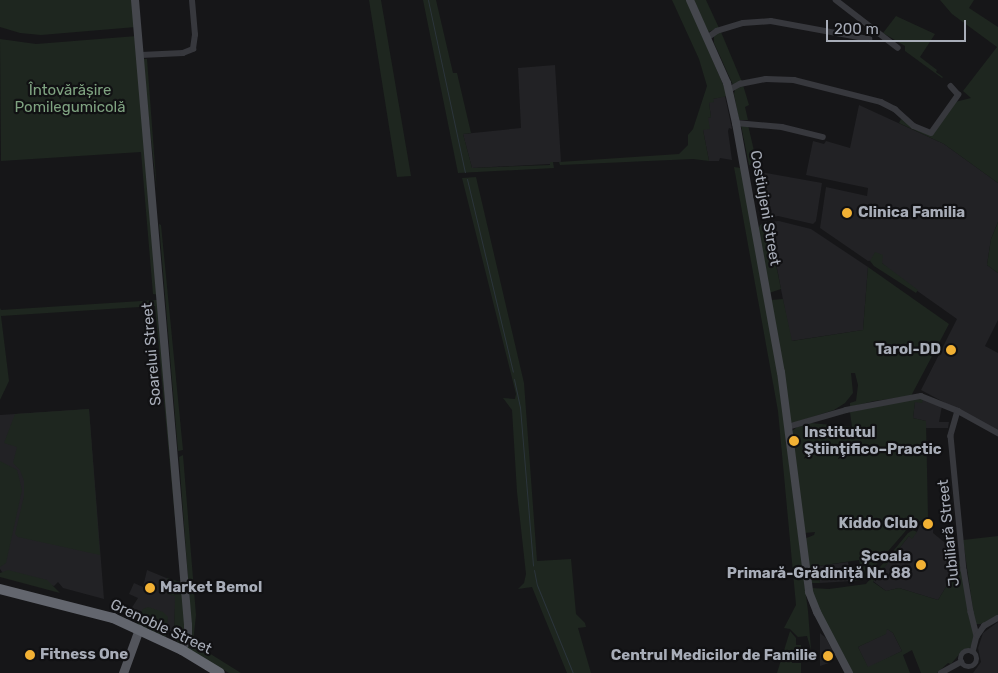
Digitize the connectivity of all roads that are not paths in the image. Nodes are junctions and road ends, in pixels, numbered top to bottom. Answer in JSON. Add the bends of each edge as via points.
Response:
{"nodes":[{"id":1,"x":135,"y":0,"type":"edge"},
{"id":2,"x":192,"y":0,"type":"edge"},
{"id":3,"x":690,"y":0,"type":"edge"},
{"id":4,"x":836,"y":0,"type":"edge"},
{"id":5,"x":707,"y":38,"type":"junction"},
{"id":6,"x":869,"y":39,"type":"dead end"},
{"id":7,"x":898,"y":48,"type":"dead end"},
{"id":8,"x":141,"y":55,"type":"junction"},
{"id":9,"x":951,"y":87,"type":"dead end"},
{"id":10,"x":729,"y":90,"type":"junction"},
{"id":11,"x":736,"y":123,"type":"junction"},
{"id":12,"x":823,"y":137,"type":"dead end"},
{"id":13,"x":958,"y":411,"type":"junction"},
{"id":14,"x":788,"y":427,"type":"junction"},
{"id":15,"x":998,"y":433,"type":"edge"},
{"id":16,"x":0,"y":589,"type":"edge"},
{"id":17,"x":998,"y":618,"type":"edge"},
{"id":18,"x":139,"y":629,"type":"junction"},
{"id":19,"x":977,"y":636,"type":"junction"},
{"id":20,"x":182,"y":650,"type":"junction"},
{"id":21,"x":973,"y":652,"type":"junction"},
{"id":22,"x":961,"y":662,"type":"junction"},
{"id":23,"x":969,"y":670,"type":"edge"},
{"id":24,"x":123,"y":673,"type":"edge"},
{"id":25,"x":220,"y":673,"type":"edge"},
{"id":26,"x":849,"y":673,"type":"edge"},
{"id":27,"x":941,"y":673,"type":"edge"}],
"edges":[{"from":1,"to":8,"type":"street","name":"Soarelui Street"},
{"from":2,"to":8,"type":"street","via":[[196,36],[193,49],[184,53]]},
{"from":3,"to":5,"type":"street","name":"Costiujeni Street"},
{"from":4,"to":7,"type":"street"},
{"from":5,"to":6,"type":"street","via":[[743,23],[770,21]]},
{"from":5,"to":10,"type":"street","name":"Costiujeni Street"},
{"from":8,"to":20,"type":"street","name":"Soarelui Street","via":[[188,625],[188,638]]},
{"from":9,"to":10,"type":"street","via":[[958,95],[930,133],[914,126],[895,109],[881,102],[794,80],[766,79]]},
{"from":10,"to":11,"type":"street","name":"Costiujeni Street"},
{"from":11,"to":12,"type":"street","via":[[782,127]]},
{"from":11,"to":14,"type":"street","name":"Costiujeni Street"},
{"from":13,"to":14,"type":"street","via":[[928,398],[914,397],[846,410]]},
{"from":13,"to":15,"type":"street"},
{"from":13,"to":19,"type":"street","name":"Jubiliară Street","via":[[952,425],[952,442],[964,570]]},
{"from":14,"to":26,"type":"street","name":"Costiujeni Street","via":[[809,592]]},
{"from":16,"to":18,"type":"highway","name":"Grenoble Street","via":[[106,616]]},
{"from":17,"to":19,"type":"street","via":[[984,626]]},
{"from":18,"to":20,"type":"highway","name":"Grenoble Street"},
{"from":18,"to":24,"type":"main road"},
{"from":19,"to":21,"type":"street","name":"Jubiliară Street"},
{"from":20,"to":25,"type":"highway","name":"Grenoble Street"},
{"from":21,"to":22,"type":"street","via":[[964,652]]},
{"from":21,"to":23,"type":"street","via":[[977,661]]},
{"from":22,"to":23,"type":"street"},
{"from":22,"to":27,"type":"street"}]}
